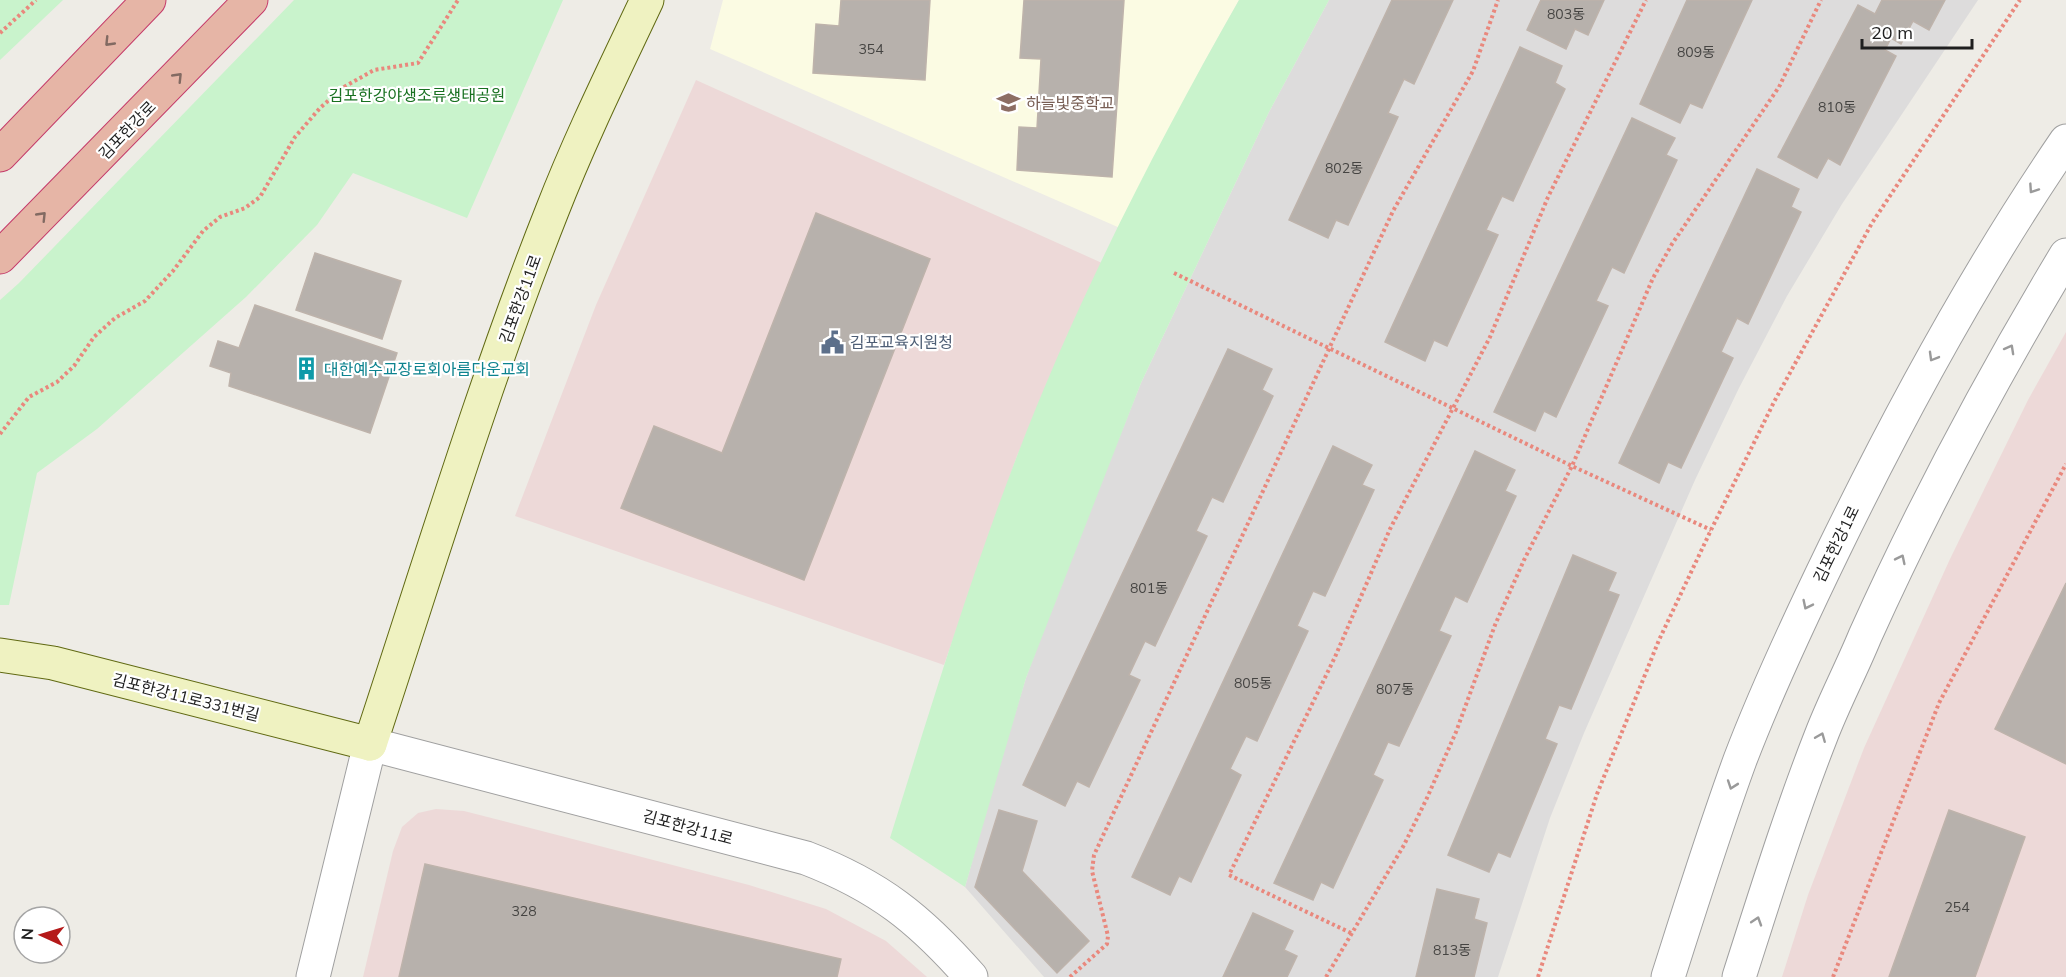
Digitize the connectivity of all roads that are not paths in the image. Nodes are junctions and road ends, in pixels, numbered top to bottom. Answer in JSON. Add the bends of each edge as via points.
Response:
{"nodes":[{"id":1,"x":150,"y":0,"type":"edge"},
{"id":2,"x":251,"y":0,"type":"edge"},
{"id":3,"x":630,"y":0,"type":"edge"},
{"id":4,"x":647,"y":0,"type":"edge"},
{"id":5,"x":2066,"y":141,"type":"edge"},
{"id":6,"x":0,"y":155,"type":"edge"},
{"id":7,"x":2066,"y":255,"type":"edge"},
{"id":8,"x":0,"y":257,"type":"edge"},
{"id":9,"x":0,"y":655,"type":"edge"},
{"id":10,"x":370,"y":744,"type":"junction"},
{"id":11,"x":313,"y":977,"type":"edge"},
{"id":12,"x":971,"y":977,"type":"edge"},
{"id":13,"x":1668,"y":977,"type":"edge"},
{"id":14,"x":1739,"y":977,"type":"edge"}],
"edges":[{"from":1,"to":6,"type":"highway","one_way":true},
{"from":8,"to":2,"type":"highway","name":"김포한강로","one_way":true},
{"from":3,"to":10,"type":"main road","name":"김포한강11로","via":[[546,183],[494,320],[392,629]]},
{"from":4,"to":10,"type":"main road","name":"김포한강11로","via":[[599,99],[552,211],[503,345]]},
{"from":5,"to":13,"type":"street","name":"김포한강1로","one_way":true,"via":[[2016,215],[1930,362],[1797,627],[1740,759]]},
{"from":14,"to":7,"type":"street","one_way":true,"via":[[1821,735],[1887,588],[2011,346]]},
{"from":9,"to":10,"type":"main road","name":"김포한강11로331번길","via":[[53,663]]},
{"from":10,"to":11,"type":"street","name":"김포한강11로"},
{"from":10,"to":12,"type":"street","name":"김포한강11로","via":[[827,866],[893,901],[922,925]]}]}
